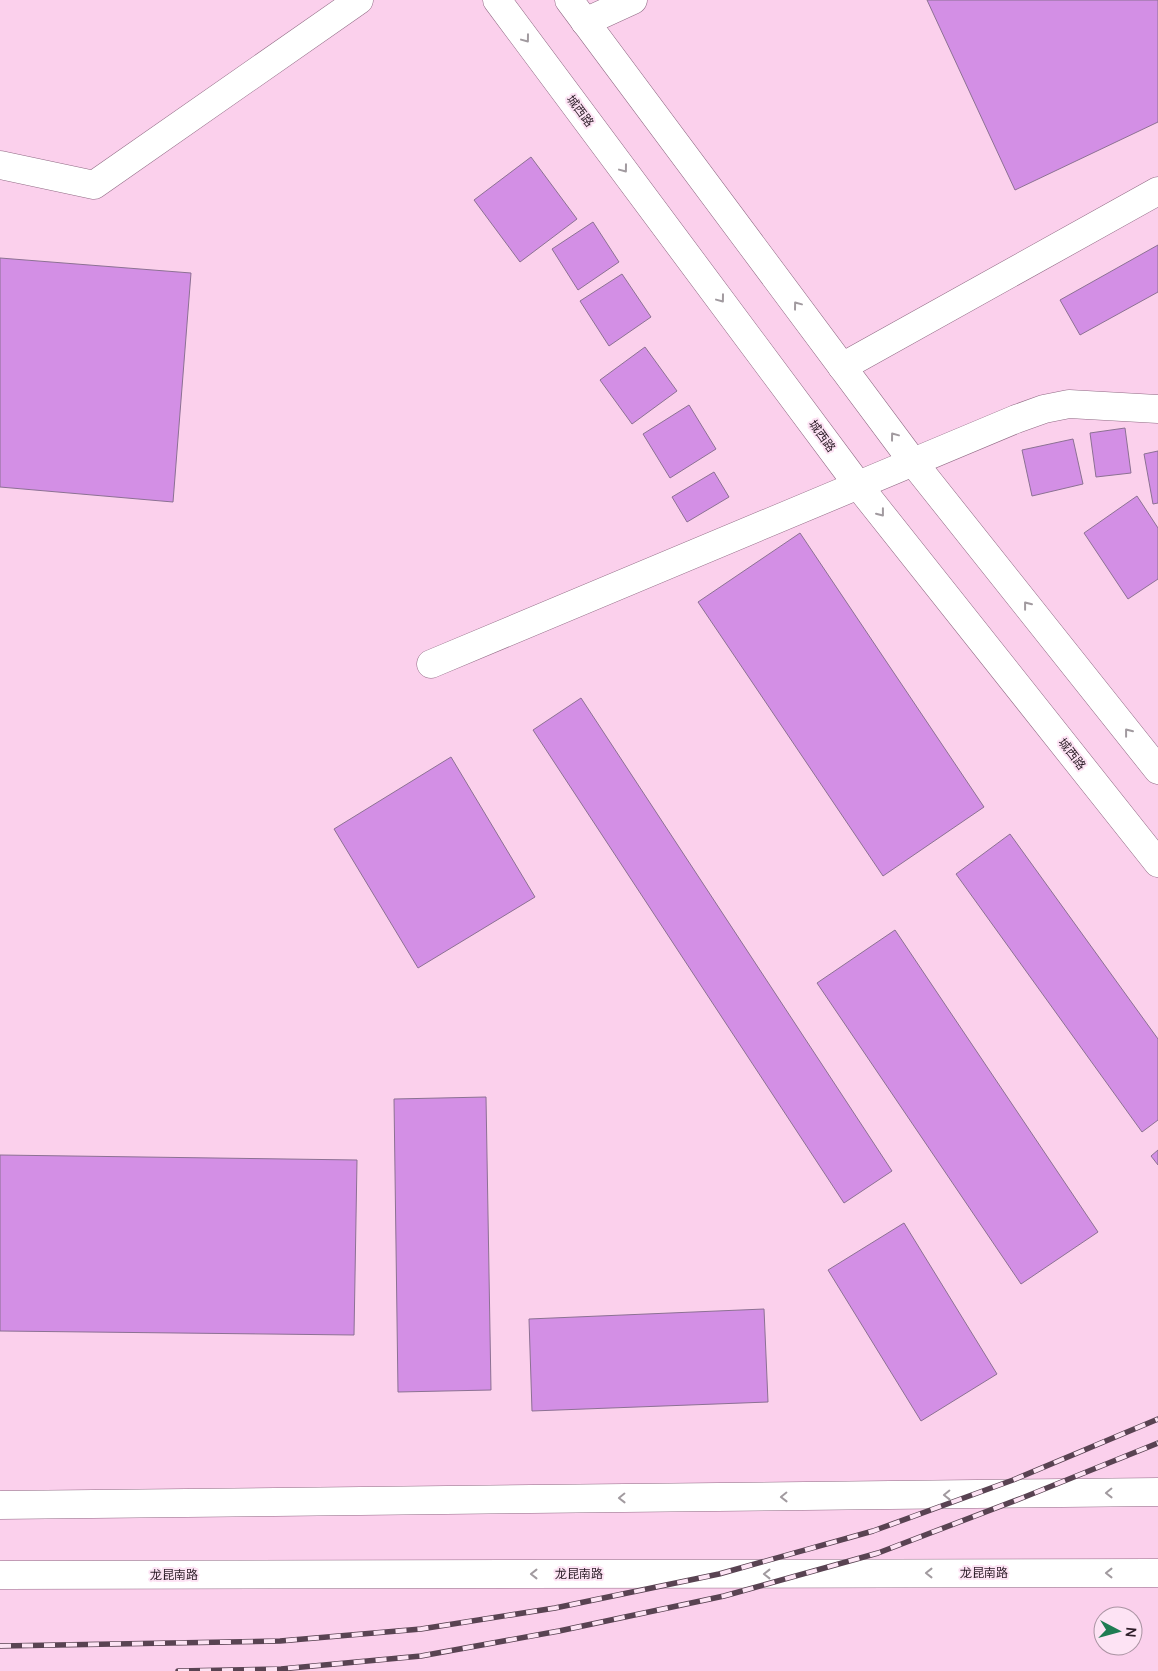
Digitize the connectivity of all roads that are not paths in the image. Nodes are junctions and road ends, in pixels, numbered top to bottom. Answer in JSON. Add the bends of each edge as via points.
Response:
{"nodes":[{"id":1,"x":358,"y":0,"type":"edge"},
{"id":2,"x":497,"y":0,"type":"edge"},
{"id":3,"x":569,"y":0,"type":"edge"},
{"id":4,"x":633,"y":0,"type":"edge"},
{"id":5,"x":585,"y":22,"type":"junction"},
{"id":6,"x":0,"y":165,"type":"edge"},
{"id":7,"x":1158,"y":191,"type":"edge"},
{"id":8,"x":842,"y":366,"type":"junction"},
{"id":9,"x":1158,"y":409,"type":"edge"},
{"id":10,"x":913,"y":462,"type":"junction"},
{"id":11,"x":858,"y":485,"type":"junction"},
{"id":12,"x":431,"y":664,"type":"dead end"},
{"id":13,"x":1158,"y":770,"type":"edge"},
{"id":14,"x":1158,"y":863,"type":"edge"},
{"id":15,"x":1158,"y":1492,"type":"edge"},
{"id":16,"x":0,"y":1505,"type":"edge"},
{"id":17,"x":1158,"y":1573,"type":"edge"},
{"id":18,"x":0,"y":1575,"type":"edge"}],
"edges":[{"from":1,"to":6,"type":"main road","via":[[94,185]]},
{"from":2,"to":11,"type":"main road","name":"城西路","one_way":true},
{"from":3,"to":5,"type":"main road"},
{"from":4,"to":5,"type":"main road"},
{"from":8,"to":5,"type":"main road","one_way":true},
{"from":7,"to":8,"type":"main road"},
{"from":10,"to":8,"type":"main road","one_way":true},
{"from":9,"to":10,"type":"main road","via":[[1068,404],[1044,409]]},
{"from":10,"to":11,"type":"main road"},
{"from":13,"to":10,"type":"main road","one_way":true},
{"from":11,"to":12,"type":"main road"},
{"from":11,"to":14,"type":"main road","name":"城西路","one_way":true},
{"from":15,"to":16,"type":"main road","one_way":true},
{"from":17,"to":18,"type":"main road","name":"龙昆南路","one_way":true}]}
